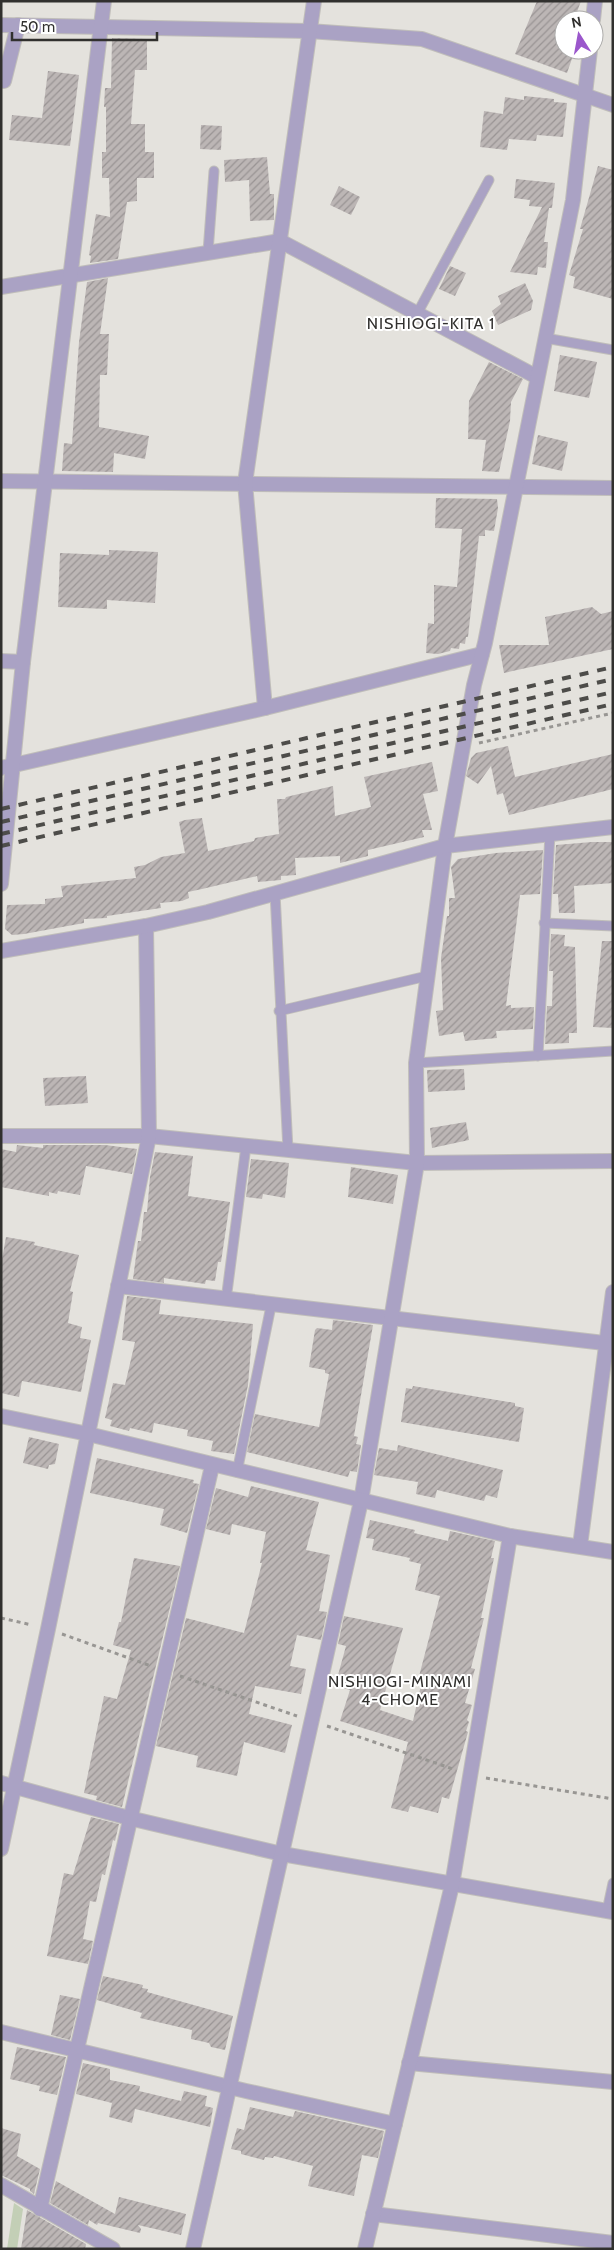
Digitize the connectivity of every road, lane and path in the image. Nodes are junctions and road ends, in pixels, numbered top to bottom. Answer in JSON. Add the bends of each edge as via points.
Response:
{"nodes":[{"id":1,"x":104,"y":1,"type":"edge"},
{"id":2,"x":314,"y":1,"type":"edge"},
{"id":3,"x":1,"y":25,"type":"edge"},
{"id":4,"x":18,"y":25,"type":"junction"},
{"id":5,"x":100,"y":28,"type":"junction"},
{"id":6,"x":309,"y":32,"type":"junction"},
{"id":7,"x":589,"y":60,"type":"edge"},
{"id":8,"x":4,"y":81,"type":"dead end"},
{"id":9,"x":585,"y":95,"type":"junction"},
{"id":10,"x":613,"y":105,"type":"edge"},
{"id":11,"x":214,"y":171,"type":"dead end"},
{"id":12,"x":489,"y":180,"type":"dead end"},
{"id":13,"x":280,"y":241,"type":"junction"},
{"id":14,"x":208,"y":252,"type":"junction"},
{"id":15,"x":70,"y":276,"type":"junction"},
{"id":16,"x":1,"y":287,"type":"edge"},
{"id":17,"x":417,"y":314,"type":"junction"},
{"id":18,"x":545,"y":338,"type":"junction"},
{"id":19,"x":613,"y":350,"type":"edge"},
{"id":20,"x":536,"y":377,"type":"junction"},
{"id":21,"x":1,"y":481,"type":"edge"},
{"id":22,"x":45,"y":481,"type":"junction"},
{"id":23,"x":246,"y":483,"type":"junction"},
{"id":24,"x":515,"y":488,"type":"junction"},
{"id":25,"x":613,"y":488,"type":"edge"},
{"id":26,"x":482,"y":654,"type":"junction"},
{"id":27,"x":1,"y":660,"type":"edge"},
{"id":28,"x":23,"y":662,"type":"junction"},
{"id":29,"x":265,"y":708,"type":"junction"},
{"id":30,"x":613,"y":713,"type":"edge"},
{"id":31,"x":462,"y":747,"type":"junction"},
{"id":32,"x":7,"y":766,"type":"edge"},
{"id":33,"x":613,"y":827,"type":"edge"},
{"id":34,"x":550,"y":834,"type":"junction"},
{"id":35,"x":445,"y":846,"type":"junction"},
{"id":36,"x":1,"y":884,"type":"edge"},
{"id":37,"x":275,"y":893,"type":"junction"},
{"id":38,"x":544,"y":924,"type":"junction"},
{"id":39,"x":146,"y":926,"type":"junction"},
{"id":40,"x":613,"y":926,"type":"edge"},
{"id":41,"x":1,"y":951,"type":"edge"},
{"id":42,"x":427,"y":976,"type":"junction"},
{"id":43,"x":280,"y":1011,"type":"junction"},
{"id":44,"x":613,"y":1051,"type":"edge"},
{"id":45,"x":538,"y":1056,"type":"junction"},
{"id":46,"x":416,"y":1063,"type":"junction"},
{"id":47,"x":1,"y":1136,"type":"edge"},
{"id":48,"x":149,"y":1136,"type":"junction"},
{"id":49,"x":246,"y":1146,"type":"junction"},
{"id":50,"x":288,"y":1150,"type":"junction"},
{"id":51,"x":613,"y":1161,"type":"edge"},
{"id":52,"x":417,"y":1163,"type":"junction"},
{"id":53,"x":118,"y":1286,"type":"junction"},
{"id":54,"x":613,"y":1292,"type":"edge"},
{"id":55,"x":226,"y":1300,"type":"junction"},
{"id":56,"x":271,"y":1306,"type":"junction"},
{"id":57,"x":390,"y":1319,"type":"junction"},
{"id":58,"x":609,"y":1344,"type":"edge"},
{"id":59,"x":1,"y":1416,"type":"edge"},
{"id":60,"x":88,"y":1434,"type":"junction"},
{"id":61,"x":212,"y":1466,"type":"junction"},
{"id":62,"x":237,"y":1472,"type":"junction"},
{"id":63,"x":361,"y":1501,"type":"junction"},
{"id":64,"x":510,"y":1536,"type":"junction"},
{"id":65,"x":580,"y":1546,"type":"junction"},
{"id":66,"x":613,"y":1552,"type":"edge"},
{"id":67,"x":1,"y":1618,"type":"edge"},
{"id":68,"x":48,"y":1629,"type":"junction"},
{"id":69,"x":165,"y":1671,"type":"junction"},
{"id":70,"x":312,"y":1721,"type":"junction"},
{"id":71,"x":8,"y":1785,"type":"edge"},
{"id":72,"x":129,"y":1818,"type":"junction"},
{"id":73,"x":1,"y":1849,"type":"edge"},
{"id":74,"x":282,"y":1854,"type":"junction"},
{"id":75,"x":613,"y":1883,"type":"edge"},
{"id":76,"x":452,"y":1885,"type":"junction"},
{"id":77,"x":610,"y":1911,"type":"edge"},
{"id":78,"x":1,"y":2032,"type":"edge"},
{"id":79,"x":77,"y":2050,"type":"junction"},
{"id":80,"x":408,"y":2063,"type":"junction"},
{"id":81,"x":613,"y":2082,"type":"edge"},
{"id":82,"x":230,"y":2087,"type":"junction"},
{"id":83,"x":395,"y":2124,"type":"junction"},
{"id":84,"x":1,"y":2185,"type":"edge"},
{"id":85,"x":40,"y":2209,"type":"junction"},
{"id":86,"x":373,"y":2214,"type":"junction"},
{"id":87,"x":613,"y":2243,"type":"edge"},
{"id":88,"x":94,"y":2244,"type":"edge"},
{"id":89,"x":112,"y":2249,"type":"edge"},
{"id":90,"x":193,"y":2249,"type":"edge"},
{"id":91,"x":365,"y":2249,"type":"edge"}],
"edges":[{"from":1,"to":5,"type":"street"},
{"from":2,"to":6,"type":"street"},
{"from":3,"to":4,"type":"street"},
{"from":4,"to":5,"type":"street"},
{"from":4,"to":8,"type":"street"},
{"from":5,"to":6,"type":"street"},
{"from":5,"to":15,"type":"street"},
{"from":6,"to":9,"type":"street","via":[[422,39]]},
{"from":6,"to":13,"type":"street"},
{"from":7,"to":9,"type":"street"},
{"from":9,"to":10,"type":"street"},
{"from":9,"to":18,"type":"street","via":[[573,200]]},
{"from":11,"to":14,"type":"lane"},
{"from":12,"to":17,"type":"lane"},
{"from":13,"to":14,"type":"street"},
{"from":13,"to":17,"type":"street"},
{"from":13,"to":23,"type":"street"},
{"from":14,"to":15,"type":"street"},
{"from":15,"to":16,"type":"street"},
{"from":15,"to":22,"type":"street"},
{"from":17,"to":20,"type":"street"},
{"from":18,"to":19,"type":"lane"},
{"from":18,"to":20,"type":"street"},
{"from":20,"to":24,"type":"street"},
{"from":21,"to":22,"type":"street"},
{"from":22,"to":23,"type":"street"},
{"from":22,"to":28,"type":"street"},
{"from":23,"to":24,"type":"street"},
{"from":23,"to":29,"type":"street"},
{"from":24,"to":25,"type":"street"},
{"from":24,"to":26,"type":"street"},
{"from":26,"to":29,"type":"street"},
{"from":26,"to":31,"type":"street"},
{"from":27,"to":28,"type":"street"},
{"from":28,"to":32,"type":"street"},
{"from":29,"to":32,"type":"street"},
{"from":30,"to":31,"type":"path"},
{"from":31,"to":35,"type":"street"},
{"from":32,"to":36,"type":"street"},
{"from":33,"to":34,"type":"street"},
{"from":34,"to":35,"type":"street"},
{"from":34,"to":38,"type":"lane"},
{"from":35,"to":37,"type":"street"},
{"from":35,"to":42,"type":"street"},
{"from":37,"to":39,"type":"street"},
{"from":37,"to":43,"type":"lane"},
{"from":38,"to":40,"type":"lane"},
{"from":38,"to":45,"type":"lane"},
{"from":39,"to":41,"type":"street"},
{"from":39,"to":48,"type":"street"},
{"from":42,"to":43,"type":"lane"},
{"from":42,"to":46,"type":"street"},
{"from":43,"to":50,"type":"lane"},
{"from":44,"to":45,"type":"lane"},
{"from":45,"to":46,"type":"lane"},
{"from":46,"to":52,"type":"street"},
{"from":47,"to":48,"type":"street"},
{"from":48,"to":49,"type":"street"},
{"from":48,"to":53,"type":"street"},
{"from":49,"to":50,"type":"street"},
{"from":49,"to":55,"type":"lane"},
{"from":50,"to":52,"type":"street"},
{"from":51,"to":52,"type":"street"},
{"from":52,"to":57,"type":"street"},
{"from":53,"to":55,"type":"street"},
{"from":53,"to":60,"type":"street"},
{"from":54,"to":58,"type":"street"},
{"from":55,"to":56,"type":"street"},
{"from":56,"to":57,"type":"street"},
{"from":56,"to":62,"type":"lane"},
{"from":57,"to":58,"type":"street"},
{"from":57,"to":63,"type":"street"},
{"from":58,"to":65,"type":"street"},
{"from":59,"to":60,"type":"street"},
{"from":60,"to":61,"type":"street"},
{"from":60,"to":68,"type":"street"},
{"from":61,"to":62,"type":"street"},
{"from":61,"to":69,"type":"street"},
{"from":62,"to":63,"type":"street"},
{"from":63,"to":64,"type":"street"},
{"from":63,"to":70,"type":"street"},
{"from":64,"to":65,"type":"street"},
{"from":64,"to":76,"type":"street"},
{"from":65,"to":66,"type":"street"},
{"from":67,"to":68,"type":"path"},
{"from":68,"to":69,"type":"path"},
{"from":68,"to":71,"type":"street"},
{"from":69,"to":70,"type":"path"},
{"from":69,"to":72,"type":"street"},
{"from":70,"to":74,"type":"street"},
{"from":71,"to":72,"type":"street"},
{"from":71,"to":73,"type":"street"},
{"from":72,"to":74,"type":"street"},
{"from":72,"to":79,"type":"street"},
{"from":74,"to":76,"type":"street"},
{"from":74,"to":82,"type":"street"},
{"from":75,"to":77,"type":"lane"},
{"from":76,"to":77,"type":"street"},
{"from":76,"to":80,"type":"street"},
{"from":78,"to":79,"type":"street"},
{"from":79,"to":82,"type":"street"},
{"from":79,"to":85,"type":"street"},
{"from":80,"to":81,"type":"street"},
{"from":80,"to":83,"type":"street"},
{"from":82,"to":83,"type":"street"},
{"from":82,"to":90,"type":"street"},
{"from":83,"to":86,"type":"street"},
{"from":84,"to":85,"type":"street"},
{"from":85,"to":88,"type":"street"},
{"from":86,"to":87,"type":"street"},
{"from":86,"to":91,"type":"street"},
{"from":88,"to":89,"type":"street"}]}
